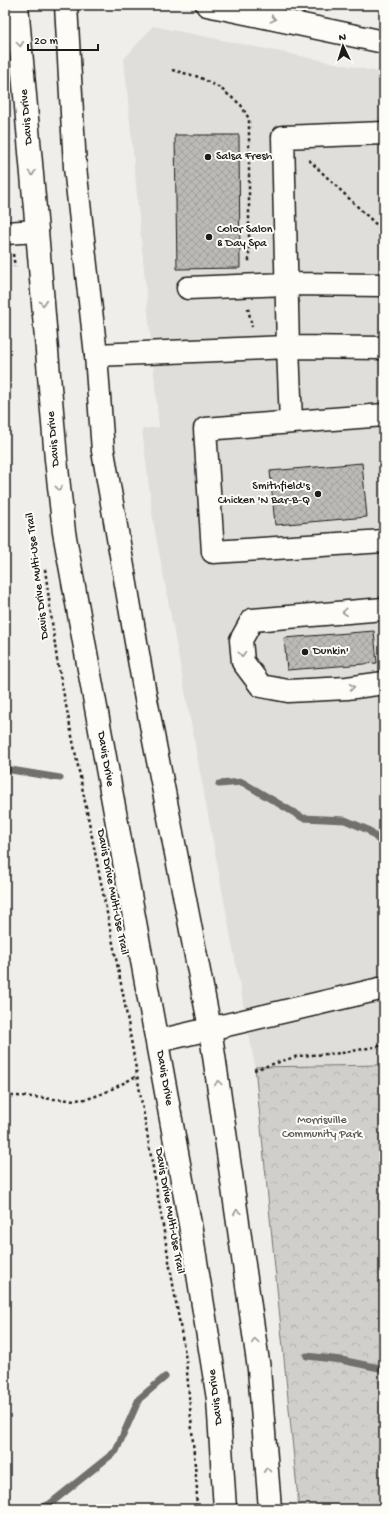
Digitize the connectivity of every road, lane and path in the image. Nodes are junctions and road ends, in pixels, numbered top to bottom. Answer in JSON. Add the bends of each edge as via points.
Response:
{"nodes":[{"id":1,"x":17,"y":5,"type":"edge"},
{"id":2,"x":66,"y":5,"type":"edge"},
{"id":3,"x":207,"y":5,"type":"edge"},
{"id":4,"x":384,"y":42,"type":"edge"},
{"id":5,"x":172,"y":70,"type":"dead end"},
{"id":6,"x":384,"y":134,"type":"edge"},
{"id":7,"x":249,"y":158,"type":"junction"},
{"id":8,"x":284,"y":158,"type":"junction"},
{"id":9,"x":37,"y":231,"type":"junction"},
{"id":10,"x":384,"y":232,"type":"edge"},
{"id":11,"x":5,"y":233,"type":"edge"},
{"id":12,"x":287,"y":284,"type":"junction"},
{"id":13,"x":384,"y":285,"type":"edge"},
{"id":14,"x":248,"y":286,"type":"junction"},
{"id":15,"x":188,"y":288,"type":"dead end"},
{"id":16,"x":253,"y":327,"type":"dead end"},
{"id":17,"x":288,"y":348,"type":"junction"},
{"id":18,"x":384,"y":348,"type":"edge"},
{"id":19,"x":96,"y":355,"type":"junction"},
{"id":20,"x":384,"y":415,"type":"edge"},
{"id":21,"x":291,"y":422,"type":"junction"},
{"id":22,"x":384,"y":541,"type":"edge"},
{"id":23,"x":45,"y":562,"type":"dead end"},
{"id":24,"x":384,"y":609,"type":"edge"},
{"id":25,"x":384,"y":683,"type":"edge"},
{"id":26,"x":384,"y":988,"type":"edge"},
{"id":27,"x":210,"y":1028,"type":"junction"},
{"id":28,"x":158,"y":1041,"type":"junction"},
{"id":29,"x":384,"y":1044,"type":"edge"},
{"id":30,"x":254,"y":1070,"type":"dead end"},
{"id":31,"x":137,"y":1076,"type":"junction"},
{"id":32,"x":5,"y":1096,"type":"edge"},
{"id":33,"x":196,"y":1509,"type":"edge"},
{"id":34,"x":226,"y":1509,"type":"edge"},
{"id":35,"x":270,"y":1509,"type":"edge"}],
"edges":[{"from":1,"to":9,"type":"main road","name":"Davis Drive","one_way":true},
{"from":2,"to":19,"type":"main road","via":[[75,167]]},
{"from":3,"to":4,"type":"main road","one_way":true},
{"from":5,"to":7,"type":"path","via":[[199,77],[220,88],[241,105],[249,119]]},
{"from":6,"to":8,"type":"main road","via":[[283,137]]},
{"from":7,"to":8,"type":"path"},
{"from":7,"to":14,"type":"path"},
{"from":8,"to":10,"type":"path","via":[[306,157]]},
{"from":8,"to":12,"type":"main road"},
{"from":9,"to":11,"type":"main road"},
{"from":9,"to":28,"type":"main road","name":"Davis Drive","one_way":true,"via":[[64,532]]},
{"from":12,"to":13,"type":"main road"},
{"from":12,"to":14,"type":"main road"},
{"from":12,"to":17,"type":"main road"},
{"from":14,"to":15,"type":"main road"},
{"from":14,"to":16,"type":"path","via":[[247,304]]},
{"from":17,"to":18,"type":"main road"},
{"from":17,"to":19,"type":"main road"},
{"from":17,"to":21,"type":"main road"},
{"from":19,"to":27,"type":"main road","via":[[103,451],[145,694]]},
{"from":20,"to":21,"type":"main road"},
{"from":21,"to":22,"type":"main road","via":[[205,429],[213,552]]},
{"from":23,"to":31,"type":"path","name":"Davis Drive Multi-Use Trail","via":[[57,660]]},
{"from":24,"to":25,"type":"main road","one_way":true,"via":[[252,620],[241,640],[243,662],[261,686],[288,691]]},
{"from":26,"to":27,"type":"main road"},
{"from":27,"to":28,"type":"main road"},
{"from":35,"to":27,"type":"main road","one_way":true,"via":[[259,1369]]},
{"from":28,"to":34,"type":"main road","name":"Davis Drive","via":[[218,1399]]},
{"from":29,"to":30,"type":"path","via":[[342,1053],[298,1056]]},
{"from":31,"to":32,"type":"path","via":[[87,1098]]},
{"from":31,"to":33,"type":"path","name":"Davis Drive Multi-Use Trail","via":[[186,1360],[197,1489]]}]}
